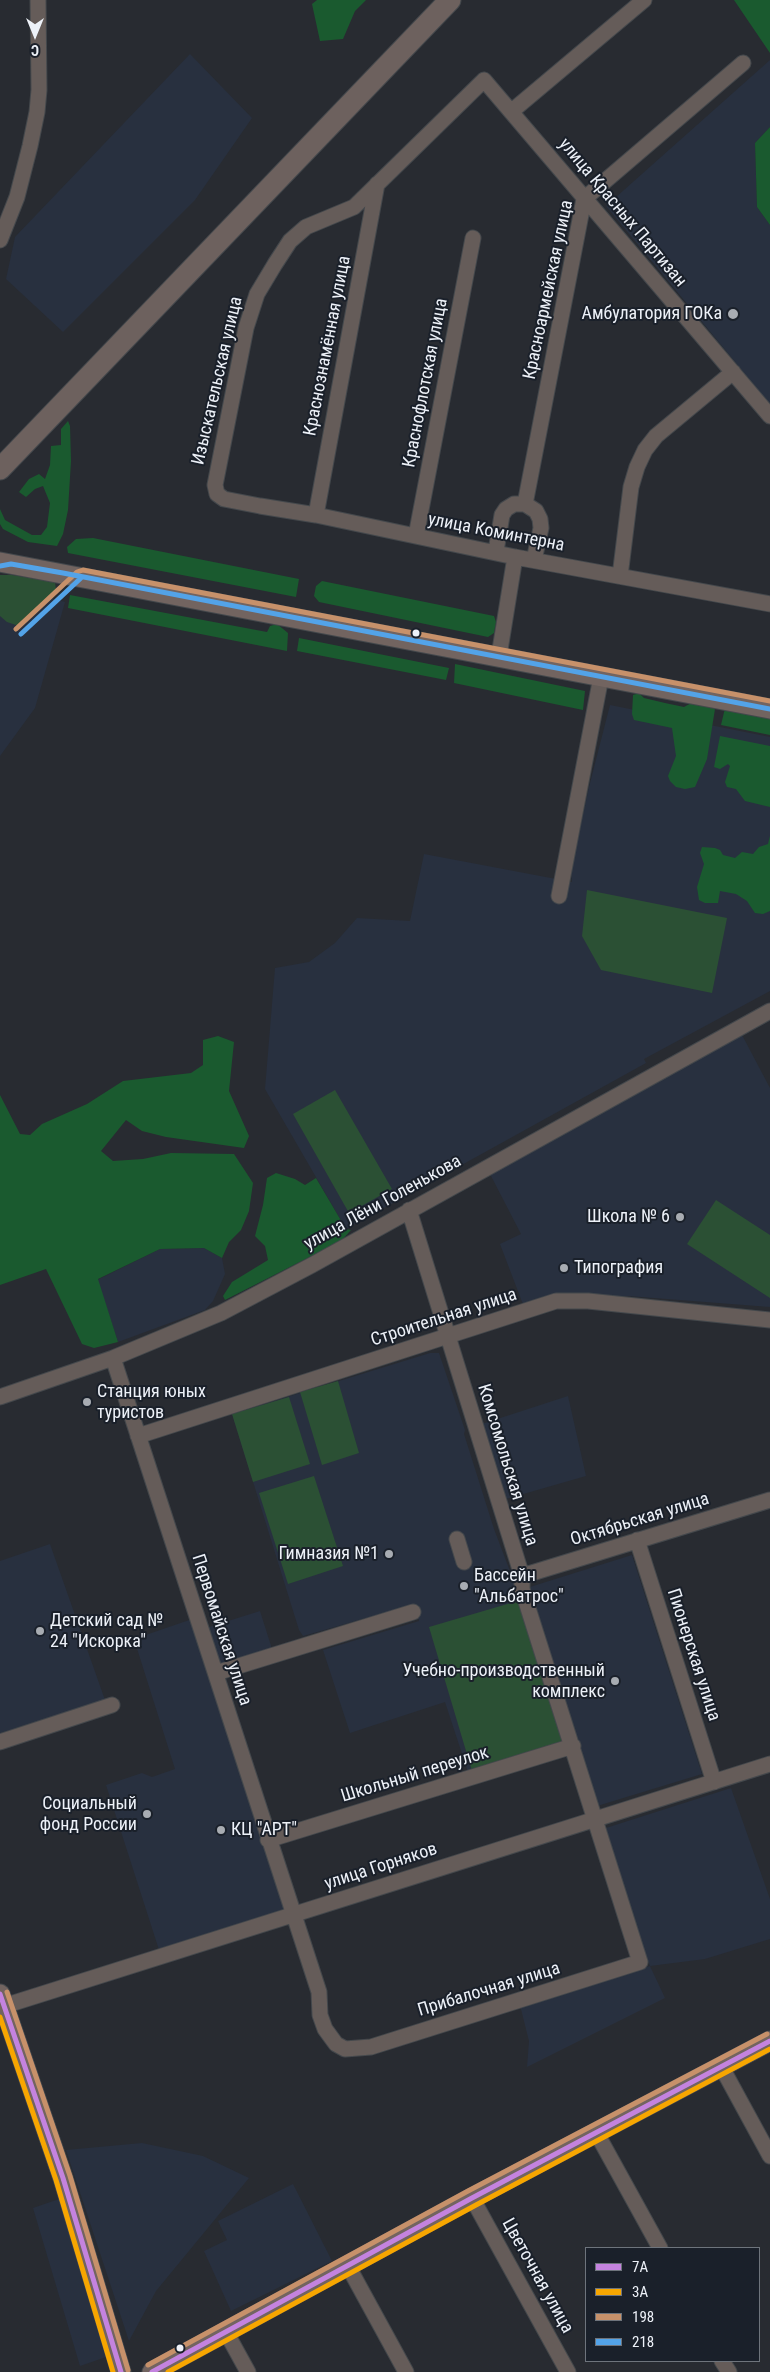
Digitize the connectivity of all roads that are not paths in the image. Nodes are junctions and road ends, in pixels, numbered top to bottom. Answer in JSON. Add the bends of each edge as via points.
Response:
{"nodes":[{"id":1,"x":38,"y":0,"type":"edge"},
{"id":2,"x":450,"y":0,"type":"edge"},
{"id":3,"x":644,"y":0,"type":"edge"},
{"id":4,"x":743,"y":64,"type":"dead end"},
{"id":5,"x":484,"y":80,"type":"joint"},
{"id":6,"x":512,"y":111,"type":"junction"},
{"id":7,"x":377,"y":184,"type":"junction"},
{"id":8,"x":584,"y":199,"type":"junction"},
{"id":9,"x":473,"y":238,"type":"dead end"},
{"id":10,"x":0,"y":240,"type":"edge"},
{"id":11,"x":733,"y":372,"type":"junction"},
{"id":12,"x":770,"y":416,"type":"edge"},
{"id":13,"x":0,"y":469,"type":"edge"},
{"id":14,"x":217,"y":494,"type":"joint"},
{"id":15,"x":525,"y":504,"type":"junction"},
{"id":16,"x":316,"y":515,"type":"junction"},
{"id":17,"x":416,"y":536,"type":"junction"},
{"id":18,"x":496,"y":551,"type":"junction"},
{"id":19,"x":515,"y":557,"type":"junction"},
{"id":20,"x":534,"y":560,"type":"junction"},
{"id":21,"x":0,"y":562,"type":"edge"},
{"id":22,"x":620,"y":576,"type":"junction"},
{"id":23,"x":770,"y":604,"type":"edge"},
{"id":24,"x":499,"y":656,"type":"junction"},
{"id":25,"x":601,"y":676,"type":"junction"},
{"id":26,"x":770,"y":709,"type":"edge"},
{"id":27,"x":559,"y":896,"type":"dead end"},
{"id":28,"x":770,"y":1011,"type":"edge"},
{"id":29,"x":409,"y":1210,"type":"junction"},
{"id":30,"x":770,"y":1320,"type":"edge"},
{"id":31,"x":448,"y":1337,"type":"junction"},
{"id":32,"x":113,"y":1358,"type":"junction"},
{"id":33,"x":0,"y":1396,"type":"edge"},
{"id":34,"x":138,"y":1436,"type":"junction"},
{"id":35,"x":770,"y":1500,"type":"edge"},
{"id":36,"x":457,"y":1539,"type":"dead end"},
{"id":37,"x":637,"y":1540,"type":"junction"},
{"id":38,"x":464,"y":1562,"type":"dead end"},
{"id":39,"x":522,"y":1576,"type":"junction"},
{"id":40,"x":413,"y":1612,"type":"dead end"},
{"id":41,"x":216,"y":1673,"type":"junction"},
{"id":42,"x":112,"y":1705,"type":"dead end"},
{"id":43,"x":0,"y":1742,"type":"edge"},
{"id":44,"x":573,"y":1746,"type":"junction"},
{"id":45,"x":770,"y":1764,"type":"edge"},
{"id":46,"x":714,"y":1782,"type":"junction"},
{"id":47,"x":596,"y":1817,"type":"junction"},
{"id":48,"x":268,"y":1840,"type":"junction"},
{"id":49,"x":293,"y":1915,"type":"junction"},
{"id":50,"x":2,"y":2000,"type":"edge"},
{"id":51,"x":770,"y":2041,"type":"edge"},
{"id":52,"x":720,"y":2066,"type":"junction"},
{"id":53,"x":596,"y":2132,"type":"junction"},
{"id":54,"x":770,"y":2156,"type":"edge"},
{"id":55,"x":472,"y":2198,"type":"junction"},
{"id":56,"x":659,"y":2247,"type":"edge"},
{"id":57,"x":348,"y":2266,"type":"junction"},
{"id":58,"x":226,"y":2332,"type":"junction"},
{"id":59,"x":121,"y":2372,"type":"edge"},
{"id":60,"x":152,"y":2372,"type":"edge"},
{"id":61,"x":248,"y":2372,"type":"edge"},
{"id":62,"x":406,"y":2372,"type":"edge"},
{"id":63,"x":568,"y":2372,"type":"edge"}],
"edges":[{"from":1,"to":10,"type":"street","via":[[39,90],[36,112],[17,197]]},
{"from":2,"to":13,"type":"highway"},
{"from":3,"to":6,"type":"street"},
{"from":4,"to":8,"type":"street","name":"Красноармейская улица"},
{"from":5,"to":6,"type":"street","name":"улица Красных Партизан"},
{"from":5,"to":7,"type":"street","name":"Изыскательская улица"},
{"from":6,"to":8,"type":"street","name":"улица Красных Партизан"},
{"from":7,"to":14,"type":"street","name":"Изыскательская улица","via":[[354,207],[321,219],[290,241],[257,294],[246,328],[218,462]]},
{"from":7,"to":16,"type":"street","name":"Краснознамённая улица"},
{"from":8,"to":11,"type":"street","name":"улица Красных Партизан"},
{"from":8,"to":15,"type":"street","name":"Красноармейская улица"},
{"from":9,"to":17,"type":"street","name":"Краснофлотская улица"},
{"from":11,"to":12,"type":"street","name":"улица Красных Партизан"},
{"from":11,"to":22,"type":"street","via":[[656,436],[644,450],[632,487]]},
{"from":14,"to":16,"type":"street","name":"улица Коминтерна","via":[[224,499]]},
{"from":15,"to":18,"type":"street","via":[[514,504],[502,515]]},
{"from":15,"to":20,"type":"street","via":[[536,511],[540,519]]},
{"from":16,"to":17,"type":"street","name":"улица Коминтерна"},
{"from":17,"to":18,"type":"street","name":"улица Коминтерна"},
{"from":18,"to":19,"type":"street","name":"улица Коминтерна"},
{"from":19,"to":20,"type":"street","name":"улица Коминтерна"},
{"from":19,"to":24,"type":"street"},
{"from":20,"to":22,"type":"street","name":"улица Коминтерна"},
{"from":21,"to":24,"type":"main road"},
{"from":22,"to":23,"type":"street","name":"улица Коминтерна"},
{"from":24,"to":25,"type":"main road"},
{"from":25,"to":26,"type":"main road"},
{"from":25,"to":27,"type":"street"},
{"from":28,"to":29,"type":"street","name":"улица Лёни Голенькова"},
{"from":29,"to":31,"type":"street","name":"Комсомольская улица"},
{"from":29,"to":32,"type":"street","name":"улица Лёни Голенькова","via":[[221,1313]]},
{"from":30,"to":31,"type":"street","name":"Строительная улица","via":[[588,1301],[556,1301]]},
{"from":31,"to":34,"type":"street","name":"Строительная улица"},
{"from":31,"to":39,"type":"street","name":"Комсомольская улица"},
{"from":32,"to":33,"type":"street","name":"улица Лёни Голенькова"},
{"from":32,"to":34,"type":"street","name":"Первомайская улица"},
{"from":34,"to":41,"type":"street","name":"Первомайская улица"},
{"from":35,"to":37,"type":"street","name":"Октябрьская улица"},
{"from":36,"to":38,"type":"street"},
{"from":37,"to":39,"type":"street","name":"Октябрьская улица"},
{"from":37,"to":46,"type":"street","name":"Пионерская улица"},
{"from":39,"to":44,"type":"street","name":"Комсомольская улица","via":[[522,1589]]},
{"from":40,"to":41,"type":"street"},
{"from":41,"to":48,"type":"street","name":"Первомайская улица"},
{"from":42,"to":43,"type":"street"},
{"from":44,"to":47,"type":"street","name":"Комсомольская улица"},
{"from":44,"to":48,"type":"street","name":"Школьный переулок"},
{"from":45,"to":46,"type":"street","name":"улица Горняков"},
{"from":46,"to":47,"type":"street","name":"улица Горняков"},
{"from":47,"to":49,"type":"street","name":"улица Горняков"},
{"from":47,"to":49,"type":"street","name":"Прибалочная улица","via":[[640,1962],[628,1967],[370,2047],[345,2049],[336,2044],[325,2029],[318,1992]]},
{"from":48,"to":49,"type":"street","name":"Первомайская улица"},
{"from":49,"to":50,"type":"street","name":"улица Горняков"},
{"from":50,"to":59,"type":"main road","via":[[63,2178]]},
{"from":51,"to":52,"type":"main road"},
{"from":52,"to":53,"type":"main road"},
{"from":52,"to":54,"type":"street"},
{"from":53,"to":55,"type":"main road"},
{"from":53,"to":56,"type":"street"},
{"from":55,"to":57,"type":"main road"},
{"from":55,"to":63,"type":"street","name":"Цветочная улица"},
{"from":57,"to":58,"type":"main road"},
{"from":57,"to":62,"type":"street"},
{"from":58,"to":60,"type":"main road"},
{"from":58,"to":61,"type":"street"}]}
